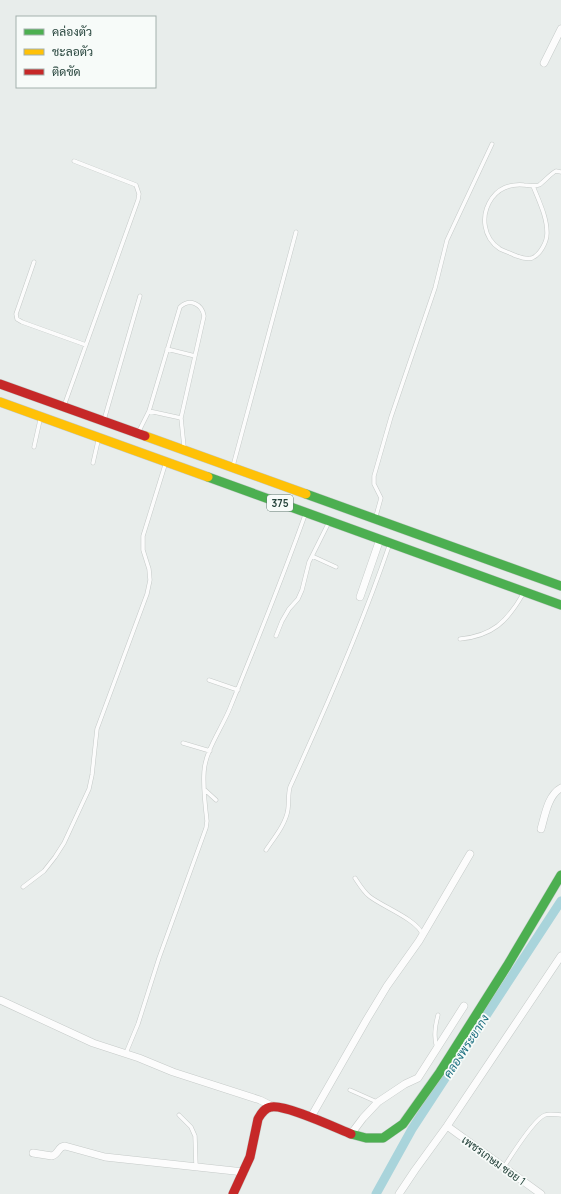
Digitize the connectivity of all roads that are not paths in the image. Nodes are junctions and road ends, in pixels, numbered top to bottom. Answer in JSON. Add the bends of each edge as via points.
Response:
{"nodes":[{"id":1,"x":561,"y":29,"type":"edge"},
{"id":2,"x":544,"y":63,"type":"dead end"},
{"id":3,"x":492,"y":144,"type":"dead end"},
{"id":4,"x":74,"y":161,"type":"dead end"},
{"id":5,"x":561,"y":172,"type":"edge"},
{"id":6,"x":533,"y":186,"type":"junction"},
{"id":7,"x":296,"y":232,"type":"dead end"},
{"id":8,"x":34,"y":262,"type":"dead end"},
{"id":9,"x":140,"y":296,"type":"dead end"},
{"id":10,"x":86,"y":345,"type":"junction"},
{"id":11,"x":167,"y":349,"type":"junction"},
{"id":12,"x":195,"y":356,"type":"junction"},
{"id":13,"x":0,"y":384,"type":"edge"},
{"id":14,"x":0,"y":402,"type":"edge"},
{"id":15,"x":63,"y":406,"type":"junction"},
{"id":16,"x":149,"y":411,"type":"junction"},
{"id":17,"x":41,"y":416,"type":"junction"},
{"id":18,"x":181,"y":418,"type":"junction"},
{"id":19,"x":103,"y":421,"type":"junction"},
{"id":20,"x":138,"y":434,"type":"junction"},
{"id":21,"x":99,"y":438,"type":"junction"},
{"id":22,"x":34,"y":447,"type":"dead end"},
{"id":23,"x":184,"y":450,"type":"junction"},
{"id":24,"x":166,"y":462,"type":"junction"},
{"id":25,"x":93,"y":463,"type":"dead end"},
{"id":26,"x":232,"y":467,"type":"junction"},
{"id":27,"x":283,"y":486,"type":"junction"},
{"id":28,"x":278,"y":502,"type":"junction"},
{"id":29,"x":306,"y":512,"type":"junction"},
{"id":30,"x":375,"y":519,"type":"junction"},
{"id":31,"x":330,"y":521,"type":"junction"},
{"id":32,"x":380,"y":539,"type":"junction"},
{"id":33,"x":390,"y":543,"type":"junction"},
{"id":34,"x":312,"y":556,"type":"junction"},
{"id":35,"x":336,"y":567,"type":"dead end"},
{"id":36,"x":561,"y":584,"type":"edge"},
{"id":37,"x":524,"y":591,"type":"junction"},
{"id":38,"x":360,"y":597,"type":"dead end"},
{"id":39,"x":561,"y":605,"type":"edge"},
{"id":40,"x":276,"y":636,"type":"dead end"},
{"id":41,"x":460,"y":639,"type":"dead end"},
{"id":42,"x":209,"y":680,"type":"dead end"},
{"id":43,"x":238,"y":690,"type":"junction"},
{"id":44,"x":183,"y":743,"type":"dead end"},
{"id":45,"x":210,"y":751,"type":"junction"},
{"id":46,"x":561,"y":788,"type":"edge"},
{"id":47,"x":205,"y":790,"type":"junction"},
{"id":48,"x":216,"y":800,"type":"dead end"},
{"id":49,"x":541,"y":829,"type":"dead end"},
{"id":50,"x":266,"y":850,"type":"dead end"},
{"id":51,"x":470,"y":854,"type":"dead end"},
{"id":52,"x":561,"y":875,"type":"edge"},
{"id":53,"x":355,"y":878,"type":"dead end"},
{"id":54,"x":23,"y":887,"type":"dead end"},
{"id":55,"x":422,"y":935,"type":"junction"},
{"id":56,"x":561,"y":956,"type":"edge"},
{"id":57,"x":0,"y":1000,"type":"edge"},
{"id":58,"x":464,"y":1006,"type":"dead end"},
{"id":59,"x":438,"y":1015,"type":"dead end"},
{"id":60,"x":437,"y":1049,"type":"junction"},
{"id":61,"x":126,"y":1053,"type":"junction"},
{"id":62,"x":350,"y":1090,"type":"dead end"},
{"id":63,"x":378,"y":1102,"type":"junction"},
{"id":64,"x":272,"y":1106,"type":"junction"},
{"id":65,"x":179,"y":1115,"type":"dead end"},
{"id":66,"x":561,"y":1115,"type":"edge"},
{"id":67,"x":311,"y":1118,"type":"junction"},
{"id":68,"x":447,"y":1126,"type":"junction"},
{"id":69,"x":352,"y":1134,"type":"junction"},
{"id":70,"x":33,"y":1153,"type":"dead end"},
{"id":71,"x":196,"y":1166,"type":"junction"},
{"id":72,"x":504,"y":1167,"type":"junction"},
{"id":73,"x":244,"y":1172,"type":"junction"},
{"id":74,"x":233,"y":1194,"type":"edge"},
{"id":75,"x":399,"y":1194,"type":"edge"},
{"id":76,"x":541,"y":1194,"type":"edge"}],
"edges":[{"from":1,"to":2,"type":"street"},
{"from":3,"to":30,"type":"lane","via":[[447,240],[435,288],[391,417],[374,476],[374,484],[381,498]]},
{"from":4,"to":10,"type":"lane","via":[[136,184],[139,194]]},
{"from":5,"to":6,"type":"lane","via":[[556,171],[540,184]]},
{"from":6,"to":6,"type":"lane","via":[[508,186],[500,190],[492,198],[485,215],[485,228],[491,241],[500,249],[523,259],[538,254],[547,235],[546,222]]},
{"from":7,"to":26,"type":"lane"},
{"from":8,"to":10,"type":"lane","via":[[16,314],[17,319]]},
{"from":9,"to":19,"type":"lane"},
{"from":10,"to":15,"type":"lane"},
{"from":11,"to":12,"type":"lane"},
{"from":11,"to":12,"type":"lane","via":[[180,307],[187,303],[194,304],[200,306],[204,316]]},
{"from":11,"to":16,"type":"lane"},
{"from":12,"to":18,"type":"lane"},
{"from":13,"to":15,"type":"main road","number":"375"},
{"from":14,"to":17,"type":"main road","number":"375"},
{"from":15,"to":19,"type":"main road","number":"375"},
{"from":16,"to":18,"type":"lane"},
{"from":16,"to":20,"type":"lane"},
{"from":17,"to":21,"type":"main road","number":"375"},
{"from":17,"to":22,"type":"lane"},
{"from":18,"to":23,"type":"lane"},
{"from":19,"to":20,"type":"main road","number":"375"},
{"from":20,"to":23,"type":"main road","number":"375"},
{"from":21,"to":24,"type":"main road","number":"375"},
{"from":21,"to":25,"type":"lane"},
{"from":23,"to":26,"type":"main road","number":"375"},
{"from":24,"to":28,"type":"main road","number":"375"},
{"from":24,"to":54,"type":"lane","via":[[143,536],[143,550],[150,580],[147,594],[98,729],[89,789],[55,858],[44,871]]},
{"from":26,"to":27,"type":"main road","number":"375"},
{"from":27,"to":28,"type":"main road"},
{"from":27,"to":30,"type":"main road","number":"375"},
{"from":28,"to":29,"type":"main road","number":"375"},
{"from":29,"to":31,"type":"main road","number":"375"},
{"from":29,"to":43,"type":"lane"},
{"from":30,"to":36,"type":"main road","number":"375"},
{"from":31,"to":32,"type":"main road","number":"375"},
{"from":31,"to":34,"type":"lane"},
{"from":32,"to":33,"type":"main road","number":"375"},
{"from":32,"to":38,"type":"street"},
{"from":33,"to":37,"type":"main road","number":"375"},
{"from":33,"to":50,"type":"lane","via":[[366,612],[288,792],[286,816]]},
{"from":34,"to":35,"type":"lane"},
{"from":34,"to":40,"type":"lane","via":[[298,599],[289,609]]},
{"from":37,"to":39,"type":"main road","number":"375"},
{"from":37,"to":41,"type":"lane","via":[[516,607],[497,626],[486,634]]},
{"from":42,"to":43,"type":"lane"},
{"from":43,"to":45,"type":"lane"},
{"from":44,"to":45,"type":"lane"},
{"from":45,"to":47,"type":"lane","via":[[204,772]]},
{"from":46,"to":49,"type":"street","via":[[556,790],[551,798]]},
{"from":47,"to":48,"type":"lane"},
{"from":47,"to":61,"type":"lane","via":[[206,828]]},
{"from":51,"to":55,"type":"street"},
{"from":52,"to":69,"type":"main road","via":[[440,1072],[403,1124],[383,1138],[366,1138]]},
{"from":53,"to":55,"type":"lane","via":[[368,895],[413,923],[421,929]]},
{"from":55,"to":67,"type":"street","via":[[367,1018]]},
{"from":56,"to":68,"type":"street"},
{"from":57,"to":61,"type":"street","via":[[94,1043]]},
{"from":58,"to":60,"type":"street"},
{"from":59,"to":60,"type":"lane","via":[[434,1038]]},
{"from":60,"to":63,"type":"street","via":[[418,1078]]},
{"from":61,"to":64,"type":"street"},
{"from":62,"to":63,"type":"lane"},
{"from":63,"to":69,"type":"street","via":[[362,1118]]},
{"from":64,"to":67,"type":"main road","via":[[288,1108]]},
{"from":64,"to":73,"type":"main road","via":[[263,1111],[258,1122]]},
{"from":65,"to":71,"type":"lane","via":[[191,1127],[195,1136]]},
{"from":66,"to":72,"type":"lane","via":[[548,1114],[541,1118]]},
{"from":67,"to":69,"type":"main road"},
{"from":68,"to":72,"type":"street","name":"เพชรเกษม ซอย 1"},
{"from":68,"to":75,"type":"street"},
{"from":70,"to":71,"type":"street","via":[[52,1156],[60,1147],[65,1146],[105,1157]]},
{"from":71,"to":73,"type":"street"},
{"from":72,"to":76,"type":"street","name":"เพชรเกษม ซอย 1"},
{"from":73,"to":74,"type":"main road"}]}
